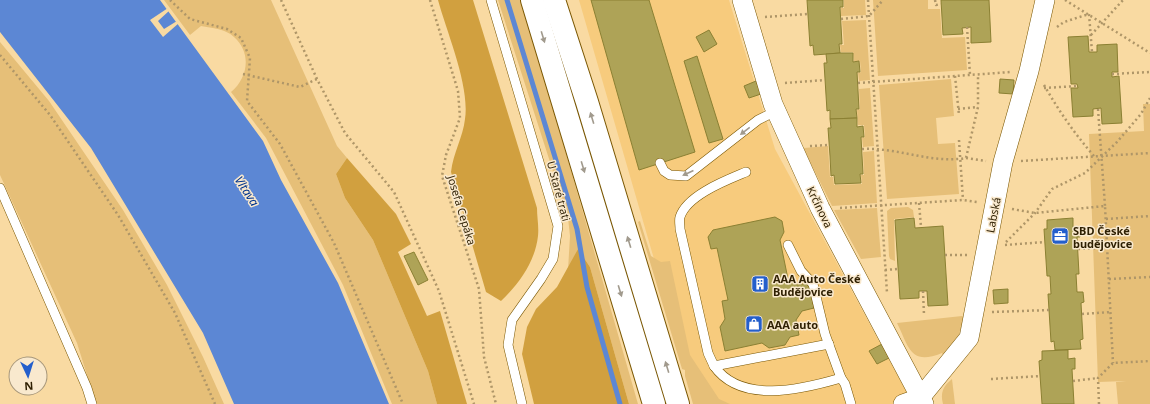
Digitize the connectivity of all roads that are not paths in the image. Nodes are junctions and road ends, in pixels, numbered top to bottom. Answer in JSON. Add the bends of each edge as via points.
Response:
{"nodes":[{"id":1,"x":491,"y":0,"type":"edge"},
{"id":2,"x":532,"y":0,"type":"edge"},
{"id":3,"x":554,"y":0,"type":"edge"},
{"id":4,"x":742,"y":0,"type":"edge"},
{"id":5,"x":1045,"y":0,"type":"edge"},
{"id":6,"x":776,"y":111,"type":"junction"},
{"id":7,"x":660,"y":163,"type":"dead end"},
{"id":8,"x":746,"y":172,"type":"dead end"},
{"id":9,"x":0,"y":188,"type":"edge"},
{"id":10,"x":788,"y":245,"type":"dead end"},
{"id":11,"x":829,"y":344,"type":"junction"},
{"id":12,"x":714,"y":366,"type":"junction"},
{"id":13,"x":841,"y":378,"type":"junction"},
{"id":14,"x":922,"y":401,"type":"edge"},
{"id":15,"x":92,"y":404,"type":"edge"},
{"id":16,"x":522,"y":404,"type":"edge"},
{"id":17,"x":654,"y":404,"type":"edge"},
{"id":18,"x":678,"y":404,"type":"edge"},
{"id":19,"x":851,"y":404,"type":"edge"},
{"id":20,"x":903,"y":404,"type":"edge"}],
"edges":[{"from":1,"to":16,"type":"lane","name":"U Staré trati","via":[[558,226],[553,259],[512,320],[508,345]]},
{"from":2,"to":17,"type":"main road","one_way":true},
{"from":18,"to":3,"type":"main road","one_way":true},
{"from":4,"to":6,"type":"street","name":"Krčínova"},
{"from":5,"to":14,"type":"street","name":"Labská","via":[[1029,71],[1003,162],[969,338]]},
{"from":6,"to":7,"type":"lane","one_way":true,"via":[[758,120],[686,176],[670,175],[664,171]]},
{"from":6,"to":14,"type":"street","name":"Krčínova","via":[[820,208]]},
{"from":8,"to":12,"type":"lane","via":[[706,191],[690,203],[680,216],[680,229],[708,353]]},
{"from":9,"to":15,"type":"lane"},
{"from":10,"to":11,"type":"lane","via":[[801,271],[813,284]]},
{"from":11,"to":12,"type":"lane"},
{"from":11,"to":13,"type":"lane"},
{"from":12,"to":13,"type":"lane","via":[[721,378],[736,389],[751,394],[807,388]]},
{"from":13,"to":19,"type":"lane"},
{"from":14,"to":20,"type":"street"}]}
